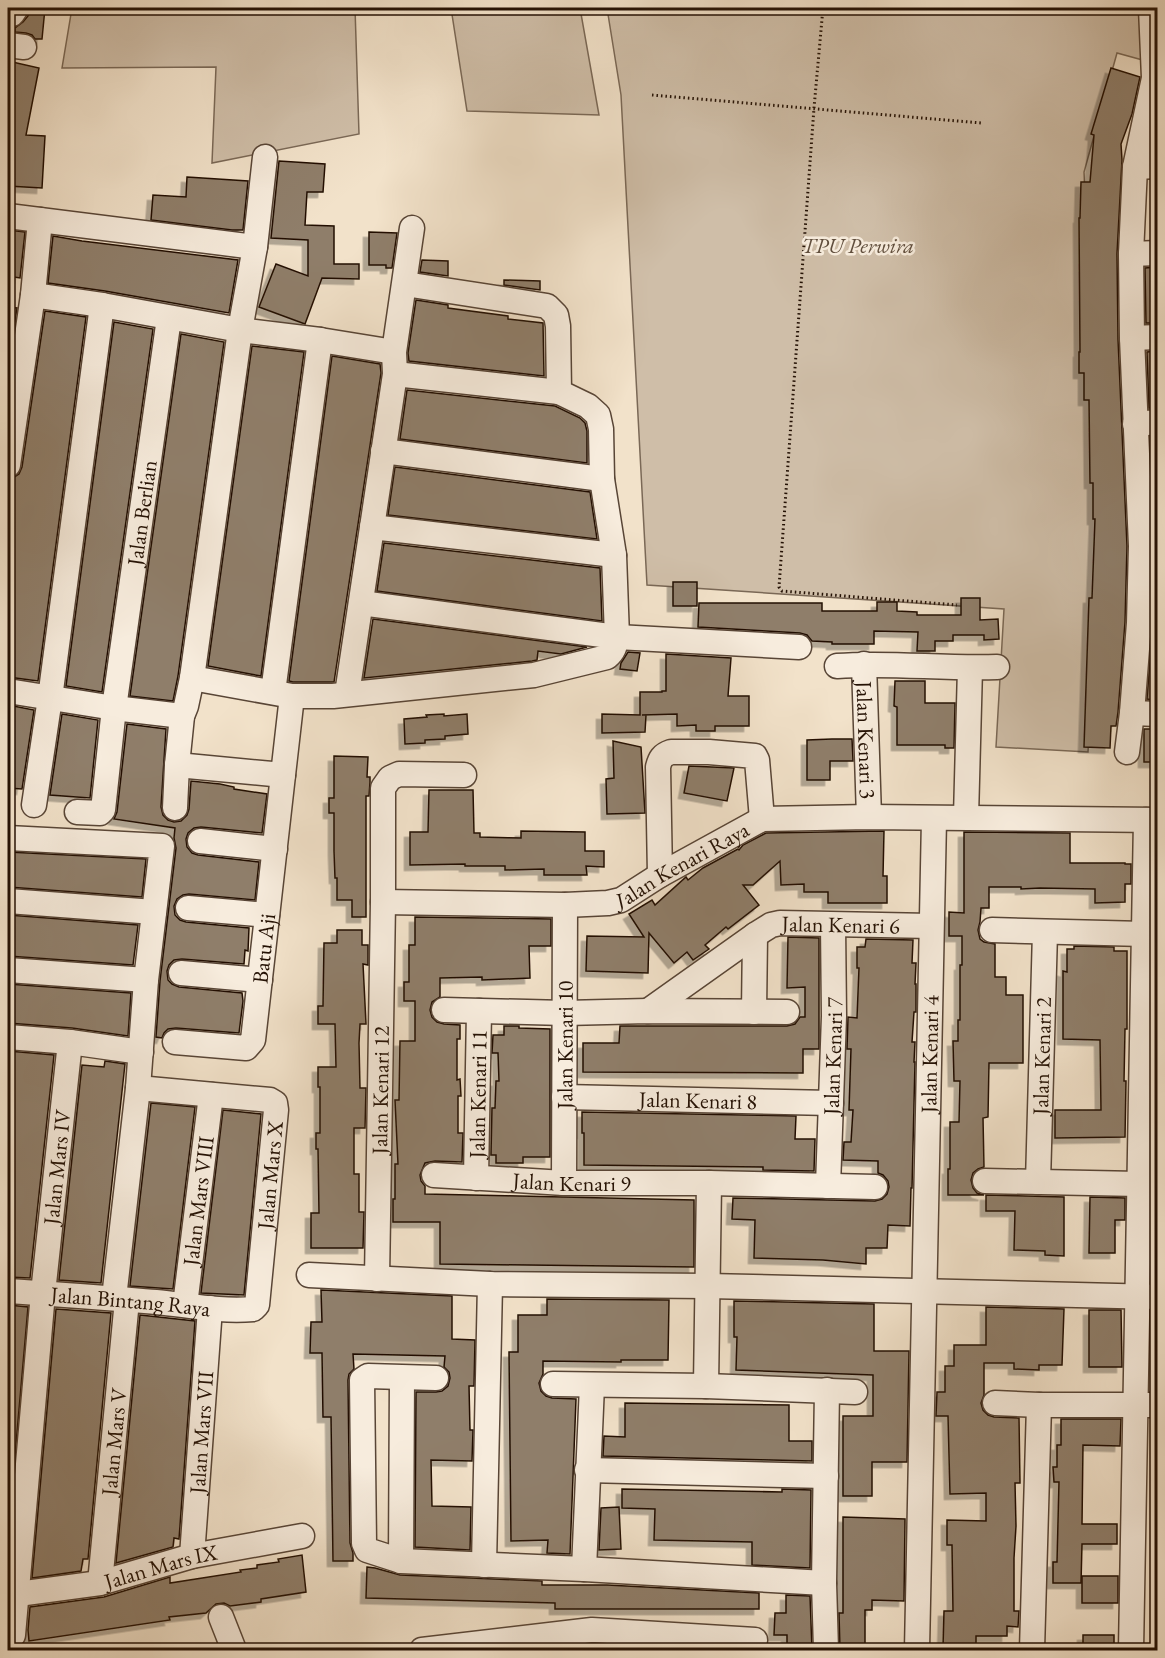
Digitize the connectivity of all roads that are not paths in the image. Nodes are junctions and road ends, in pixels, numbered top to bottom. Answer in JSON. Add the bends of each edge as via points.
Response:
{"nodes":[{"id":1,"x":16,"y":8,"type":"edge"},
{"id":2,"x":1151,"y":8,"type":"edge"},
{"id":3,"x":8,"y":15,"type":"edge"},
{"id":4,"x":1156,"y":78,"type":"edge"},
{"id":5,"x":265,"y":157,"type":"dead end"},
{"id":6,"x":1147,"y":167,"type":"edge"},
{"id":7,"x":8,"y":216,"type":"edge"},
{"id":8,"x":40,"y":220,"type":"junction"},
{"id":9,"x":412,"y":228,"type":"dead end"},
{"id":10,"x":255,"y":247,"type":"junction"},
{"id":11,"x":1158,"y":253,"type":"edge"},
{"id":12,"x":1131,"y":254,"type":"junction"},
{"id":13,"x":405,"y":284,"type":"junction"},
{"id":14,"x":33,"y":295,"type":"junction"},
{"id":15,"x":102,"y":305,"type":"junction"},
{"id":16,"x":169,"y":318,"type":"junction"},
{"id":17,"x":240,"y":330,"type":"junction"},
{"id":18,"x":1158,"y":337,"type":"edge"},
{"id":19,"x":1132,"y":338,"type":"junction"},
{"id":20,"x":320,"y":340,"type":"junction"},
{"id":21,"x":394,"y":363,"type":"junction"},
{"id":22,"x":559,"y":392,"type":"junction"},
{"id":23,"x":1147,"y":423,"type":"edge"},
{"id":24,"x":383,"y":451,"type":"junction"},
{"id":25,"x":8,"y":465,"type":"edge"},
{"id":26,"x":602,"y":479,"type":"junction"},
{"id":27,"x":1149,"y":510,"type":"edge"},
{"id":28,"x":372,"y":527,"type":"junction"},
{"id":29,"x":1149,"y":546,"type":"edge"},
{"id":30,"x":615,"y":555,"type":"junction"},
{"id":31,"x":361,"y":603,"type":"junction"},
{"id":32,"x":1148,"y":624,"type":"edge"},
{"id":33,"x":617,"y":637,"type":"junction"},
{"id":34,"x":799,"y":647,"type":"dead end"},
{"id":35,"x":864,"y":664,"type":"junction"},
{"id":36,"x":837,"y":666,"type":"dead end"},
{"id":37,"x":997,"y":667,"type":"dead end"},
{"id":38,"x":970,"y":668,"type":"junction"},
{"id":39,"x":192,"y":678,"type":"junction"},
{"id":40,"x":8,"y":691,"type":"edge"},
{"id":41,"x":282,"y":694,"type":"junction"},
{"id":42,"x":347,"y":694,"type":"junction"},
{"id":43,"x":50,"y":698,"type":"junction"},
{"id":44,"x":114,"y":708,"type":"junction"},
{"id":45,"x":1132,"y":713,"type":"junction"},
{"id":46,"x":1158,"y":714,"type":"edge"},
{"id":47,"x":182,"y":717,"type":"junction"},
{"id":48,"x":1127,"y":752,"type":"dead end"},
{"id":49,"x":177,"y":765,"type":"junction"},
{"id":50,"x":283,"y":775,"type":"junction"},
{"id":51,"x":464,"y":775,"type":"dead end"},
{"id":52,"x":34,"y":805,"type":"dead end"},
{"id":53,"x":175,"y":808,"type":"dead end"},
{"id":54,"x":77,"y":812,"type":"dead end"},
{"id":55,"x":869,"y":817,"type":"junction"},
{"id":56,"x":966,"y":817,"type":"junction"},
{"id":57,"x":762,"y":819,"type":"junction"},
{"id":58,"x":934,"y":819,"type":"junction"},
{"id":59,"x":1152,"y":820,"type":"edge"},
{"id":60,"x":8,"y":837,"type":"edge"},
{"id":61,"x":200,"y":841,"type":"dead end"},
{"id":62,"x":275,"y":849,"type":"junction"},
{"id":63,"x":660,"y":875,"type":"junction"},
{"id":64,"x":8,"y":901,"type":"edge"},
{"id":65,"x":383,"y":902,"type":"junction"},
{"id":66,"x":565,"y":905,"type":"junction"},
{"id":67,"x":188,"y":908,"type":"dead end"},
{"id":68,"x":153,"y":912,"type":"junction"},
{"id":69,"x":267,"y":915,"type":"junction"},
{"id":70,"x":833,"y":925,"type":"junction"},
{"id":71,"x":931,"y":926,"type":"junction"},
{"id":72,"x":992,"y":930,"type":"dead end"},
{"id":73,"x":1045,"y":932,"type":"junction"},
{"id":74,"x":1144,"y":934,"type":"junction"},
{"id":75,"x":754,"y":935,"type":"junction"},
{"id":76,"x":8,"y":970,"type":"edge"},
{"id":77,"x":181,"y":974,"type":"dead end"},
{"id":78,"x":146,"y":980,"type":"junction"},
{"id":79,"x":260,"y":980,"type":"junction"},
{"id":80,"x":444,"y":1010,"type":"dead end"},
{"id":81,"x":479,"y":1011,"type":"junction"},
{"id":82,"x":648,"y":1011,"type":"junction"},
{"id":83,"x":754,"y":1012,"type":"junction"},
{"id":84,"x":787,"y":1012,"type":"dead end"},
{"id":85,"x":565,"y":1013,"type":"junction"},
{"id":86,"x":8,"y":1037,"type":"edge"},
{"id":87,"x":70,"y":1042,"type":"junction"},
{"id":88,"x":175,"y":1042,"type":"dead end"},
{"id":89,"x":141,"y":1052,"type":"junction"},
{"id":90,"x":138,"y":1088,"type":"junction"},
{"id":91,"x":211,"y":1095,"type":"junction"},
{"id":92,"x":564,"y":1097,"type":"junction"},
{"id":93,"x":831,"y":1103,"type":"junction"},
{"id":94,"x":434,"y":1175,"type":"dead end"},
{"id":95,"x":476,"y":1178,"type":"junction"},
{"id":96,"x":986,"y":1181,"type":"dead end"},
{"id":97,"x":1038,"y":1182,"type":"junction"},
{"id":98,"x":564,"y":1183,"type":"junction"},
{"id":99,"x":709,"y":1183,"type":"junction"},
{"id":100,"x":1139,"y":1184,"type":"junction"},
{"id":101,"x":828,"y":1186,"type":"junction"},
{"id":102,"x":875,"y":1187,"type":"dead end"},
{"id":103,"x":309,"y":1275,"type":"dead end"},
{"id":104,"x":377,"y":1279,"type":"junction"},
{"id":105,"x":490,"y":1284,"type":"junction"},
{"id":106,"x":708,"y":1286,"type":"junction"},
{"id":107,"x":925,"y":1290,"type":"junction"},
{"id":108,"x":8,"y":1291,"type":"edge"},
{"id":109,"x":44,"y":1293,"type":"junction"},
{"id":110,"x":1147,"y":1297,"type":"edge"},
{"id":111,"x":121,"y":1299,"type":"junction"},
{"id":112,"x":185,"y":1305,"type":"junction"},
{"id":113,"x":210,"y":1308,"type":"junction"},
{"id":114,"x":253,"y":1309,"type":"joint"},
{"id":115,"x":402,"y":1378,"type":"junction"},
{"id":116,"x":436,"y":1378,"type":"dead end"},
{"id":117,"x":553,"y":1384,"type":"dead end"},
{"id":118,"x":592,"y":1385,"type":"junction"},
{"id":119,"x":706,"y":1386,"type":"junction"},
{"id":120,"x":827,"y":1390,"type":"junction"},
{"id":121,"x":855,"y":1392,"type":"dead end"},
{"id":122,"x":995,"y":1403,"type":"dead end"},
{"id":123,"x":1039,"y":1405,"type":"junction"},
{"id":124,"x":1147,"y":1405,"type":"edge"},
{"id":125,"x":587,"y":1470,"type":"junction"},
{"id":126,"x":826,"y":1476,"type":"junction"},
{"id":127,"x":302,"y":1536,"type":"dead end"},
{"id":128,"x":192,"y":1556,"type":"junction"},
{"id":129,"x":401,"y":1561,"type":"junction"},
{"id":130,"x":484,"y":1565,"type":"junction"},
{"id":131,"x":584,"y":1569,"type":"junction"},
{"id":132,"x":100,"y":1583,"type":"junction"},
{"id":133,"x":824,"y":1583,"type":"junction"},
{"id":134,"x":18,"y":1594,"type":"junction"},
{"id":135,"x":221,"y":1617,"type":"dead end"},
{"id":136,"x":13,"y":1635,"type":"dead end"},
{"id":137,"x":755,"y":1640,"type":"dead end"},
{"id":138,"x":234,"y":1650,"type":"edge"},
{"id":139,"x":422,"y":1650,"type":"edge"},
{"id":140,"x":826,"y":1650,"type":"edge"},
{"id":141,"x":917,"y":1650,"type":"edge"},
{"id":142,"x":1032,"y":1650,"type":"edge"},
{"id":143,"x":1131,"y":1650,"type":"edge"}],
"edges":[{"from":1,"to":3,"type":"street"},
{"from":2,"to":4,"type":"street"},
{"from":4,"to":6,"type":"street"},
{"from":5,"to":10,"type":"street"},
{"from":6,"to":12,"type":"street"},
{"from":7,"to":8,"type":"street"},
{"from":8,"to":10,"type":"street"},
{"from":8,"to":14,"type":"street"},
{"from":9,"to":13,"type":"street"},
{"from":10,"to":17,"type":"street"},
{"from":11,"to":12,"type":"street"},
{"from":12,"to":19,"type":"street"},
{"from":13,"to":21,"type":"street"},
{"from":13,"to":22,"type":"street","via":[[547,306],[556,315],[558,326]]},
{"from":14,"to":15,"type":"street"},
{"from":14,"to":25,"type":"street"},
{"from":15,"to":16,"type":"street"},
{"from":15,"to":43,"type":"street"},
{"from":16,"to":17,"type":"street"},
{"from":16,"to":44,"type":"street","name":"Jalan Berlian"},
{"from":17,"to":20,"type":"street"},
{"from":17,"to":39,"type":"street"},
{"from":18,"to":19,"type":"street"},
{"from":19,"to":23,"type":"street"},
{"from":20,"to":21,"type":"street"},
{"from":20,"to":41,"type":"street","name":"Batu Aji"},
{"from":21,"to":22,"type":"street"},
{"from":21,"to":24,"type":"street"},
{"from":22,"to":26,"type":"street","via":[[598,415]]},
{"from":23,"to":27,"type":"street"},
{"from":24,"to":26,"type":"street"},
{"from":24,"to":28,"type":"street"},
{"from":26,"to":30,"type":"street"},
{"from":27,"to":29,"type":"street"},
{"from":28,"to":30,"type":"street"},
{"from":28,"to":31,"type":"street"},
{"from":29,"to":32,"type":"street"},
{"from":30,"to":33,"type":"street"},
{"from":31,"to":33,"type":"street"},
{"from":31,"to":42,"type":"street"},
{"from":32,"to":45,"type":"street"},
{"from":33,"to":34,"type":"street"},
{"from":33,"to":42,"type":"street","via":[[607,657],[534,675]]},
{"from":35,"to":36,"type":"street","name":"Jalan Kenari 3"},
{"from":35,"to":38,"type":"street","name":"Jalan Kenari 3"},
{"from":35,"to":55,"type":"street","name":"Jalan Kenari 3"},
{"from":37,"to":38,"type":"street","name":"Jalan Kenari 3"},
{"from":38,"to":56,"type":"street"},
{"from":39,"to":41,"type":"street"},
{"from":39,"to":47,"type":"street"},
{"from":40,"to":43,"type":"street"},
{"from":41,"to":42,"type":"street"},
{"from":41,"to":50,"type":"street","name":"Batu Aji"},
{"from":43,"to":44,"type":"street"},
{"from":43,"to":52,"type":"street"},
{"from":44,"to":47,"type":"street"},
{"from":44,"to":54,"type":"street","name":"Jalan Berlian","via":[[103,810]]},
{"from":45,"to":46,"type":"street"},
{"from":45,"to":48,"type":"street"},
{"from":47,"to":49,"type":"street"},
{"from":49,"to":50,"type":"street"},
{"from":49,"to":53,"type":"street"},
{"from":50,"to":62,"type":"street","name":"Batu Aji"},
{"from":51,"to":65,"type":"street","name":"Jalan Kenari 12","via":[[399,774],[383,788]]},
{"from":55,"to":57,"type":"street","name":"Jalan Kenari Raya"},
{"from":55,"to":58,"type":"street","name":"Jalan Kenari Raya"},
{"from":56,"to":58,"type":"street","name":"Jalan Kenari Raya"},
{"from":56,"to":59,"type":"street","name":"Jalan Kenari Raya"},
{"from":57,"to":63,"type":"street","name":"Jalan Kenari Raya"},
{"from":57,"to":63,"type":"street","via":[[754,756],[666,754],[658,767]]},
{"from":58,"to":71,"type":"street","name":"Jalan Kenari 4"},
{"from":59,"to":74,"type":"street"},
{"from":60,"to":68,"type":"street","name":"Jalan Mars V","via":[[162,846]]},
{"from":61,"to":62,"type":"street"},
{"from":62,"to":69,"type":"street","name":"Batu Aji"},
{"from":63,"to":66,"type":"street","name":"Jalan Kenari Raya","via":[[621,900]]},
{"from":64,"to":68,"type":"street"},
{"from":65,"to":66,"type":"street","name":"Jalan Kenari Raya"},
{"from":65,"to":104,"type":"street","name":"Jalan Kenari 12"},
{"from":66,"to":85,"type":"street","name":"Jalan Kenari 10"},
{"from":67,"to":69,"type":"street"},
{"from":68,"to":78,"type":"street","name":"Jalan Mars V"},
{"from":69,"to":79,"type":"street","name":"Batu Aji"},
{"from":70,"to":71,"type":"street","name":"Jalan Kenari 6"},
{"from":70,"to":75,"type":"street","name":"Jalan Kenari 6","via":[[780,923]]},
{"from":70,"to":93,"type":"street","name":"Jalan Kenari 7"},
{"from":71,"to":107,"type":"street","name":"Jalan Kenari 4"},
{"from":72,"to":73,"type":"street"},
{"from":73,"to":74,"type":"street"},
{"from":73,"to":97,"type":"street","name":"Jalan Kenari 2"},
{"from":74,"to":100,"type":"street"},
{"from":75,"to":82,"type":"street","name":"Jalan Kenari 6"},
{"from":75,"to":83,"type":"street","name":"Jalan Kenari 6"},
{"from":76,"to":78,"type":"street"},
{"from":77,"to":79,"type":"street"},
{"from":78,"to":89,"type":"street","name":"Jalan Mars V"},
{"from":79,"to":88,"type":"street","name":"Batu Aji","via":[[253,1040],[246,1048]]},
{"from":80,"to":81,"type":"street","name":"Jalan Kenari 11"},
{"from":81,"to":85,"type":"street","name":"Jalan Kenari 11"},
{"from":81,"to":95,"type":"street","name":"Jalan Kenari 11"},
{"from":82,"to":83,"type":"street"},
{"from":82,"to":85,"type":"street"},
{"from":83,"to":84,"type":"street"},
{"from":85,"to":92,"type":"street","name":"Jalan Kenari 10"},
{"from":86,"to":87,"type":"street"},
{"from":87,"to":89,"type":"street"},
{"from":87,"to":109,"type":"street","name":"Jalan Mars IV"},
{"from":89,"to":90,"type":"street","name":"Jalan Mars V"},
{"from":90,"to":91,"type":"street","name":"Jalan Mars X"},
{"from":90,"to":111,"type":"street","name":"Jalan Mars V"},
{"from":91,"to":112,"type":"street","name":"Jalan Mars VIII"},
{"from":91,"to":114,"type":"street","name":"Jalan Mars X","via":[[275,1103],[257,1305]]},
{"from":92,"to":93,"type":"street","name":"Jalan Kenari 8"},
{"from":92,"to":98,"type":"street","name":"Jalan Kenari 10"},
{"from":93,"to":101,"type":"street","name":"Jalan Kenari 7"},
{"from":94,"to":95,"type":"street","name":"Jalan Kenari 9"},
{"from":95,"to":98,"type":"street","name":"Jalan Kenari 9"},
{"from":96,"to":97,"type":"street"},
{"from":97,"to":100,"type":"street"},
{"from":98,"to":99,"type":"street","name":"Jalan Kenari 9"},
{"from":99,"to":101,"type":"street","name":"Jalan Kenari 9"},
{"from":99,"to":106,"type":"street"},
{"from":100,"to":110,"type":"street"},
{"from":101,"to":102,"type":"street","name":"Jalan Kenari 9"},
{"from":103,"to":104,"type":"street"},
{"from":104,"to":105,"type":"street"},
{"from":105,"to":106,"type":"street"},
{"from":105,"to":130,"type":"street"},
{"from":106,"to":107,"type":"street"},
{"from":106,"to":119,"type":"street"},
{"from":107,"to":110,"type":"street"},
{"from":107,"to":141,"type":"street","name":"Jalan Kenari 4"},
{"from":108,"to":109,"type":"street","name":"Jalan Bintang Raya"},
{"from":109,"to":111,"type":"street","name":"Jalan Bintang Raya"},
{"from":109,"to":134,"type":"street","name":"Jalan Mars IV"},
{"from":110,"to":124,"type":"street"},
{"from":111,"to":112,"type":"street","name":"Jalan Bintang Raya"},
{"from":111,"to":132,"type":"street","name":"Jalan Mars V"},
{"from":112,"to":113,"type":"street","name":"Jalan Bintang Raya"},
{"from":113,"to":114,"type":"street","name":"Jalan Bintang Raya"},
{"from":113,"to":128,"type":"street","name":"Jalan Mars VII"},
{"from":115,"to":116,"type":"street"},
{"from":115,"to":129,"type":"street"},
{"from":115,"to":129,"type":"street","via":[[368,1376],[361,1385],[364,1547]]},
{"from":117,"to":118,"type":"street"},
{"from":118,"to":119,"type":"street"},
{"from":118,"to":125,"type":"street"},
{"from":119,"to":120,"type":"street"},
{"from":120,"to":121,"type":"street"},
{"from":120,"to":126,"type":"street"},
{"from":122,"to":123,"type":"street"},
{"from":123,"to":124,"type":"street"},
{"from":123,"to":142,"type":"street"},
{"from":124,"to":143,"type":"street"},
{"from":125,"to":126,"type":"street"},
{"from":125,"to":131,"type":"street"},
{"from":126,"to":133,"type":"street"},
{"from":127,"to":128,"type":"street","name":"Jalan Mars IX"},
{"from":128,"to":132,"type":"street","name":"Jalan Mars IX"},
{"from":129,"to":130,"type":"street"},
{"from":130,"to":131,"type":"street"},
{"from":131,"to":133,"type":"street"},
{"from":132,"to":134,"type":"street","name":"Jalan Mars IX"},
{"from":133,"to":140,"type":"street"},
{"from":134,"to":136,"type":"street","name":"Jalan Mars IV"},
{"from":135,"to":138,"type":"street"},
{"from":137,"to":139,"type":"street","via":[[592,1630]]}]}
